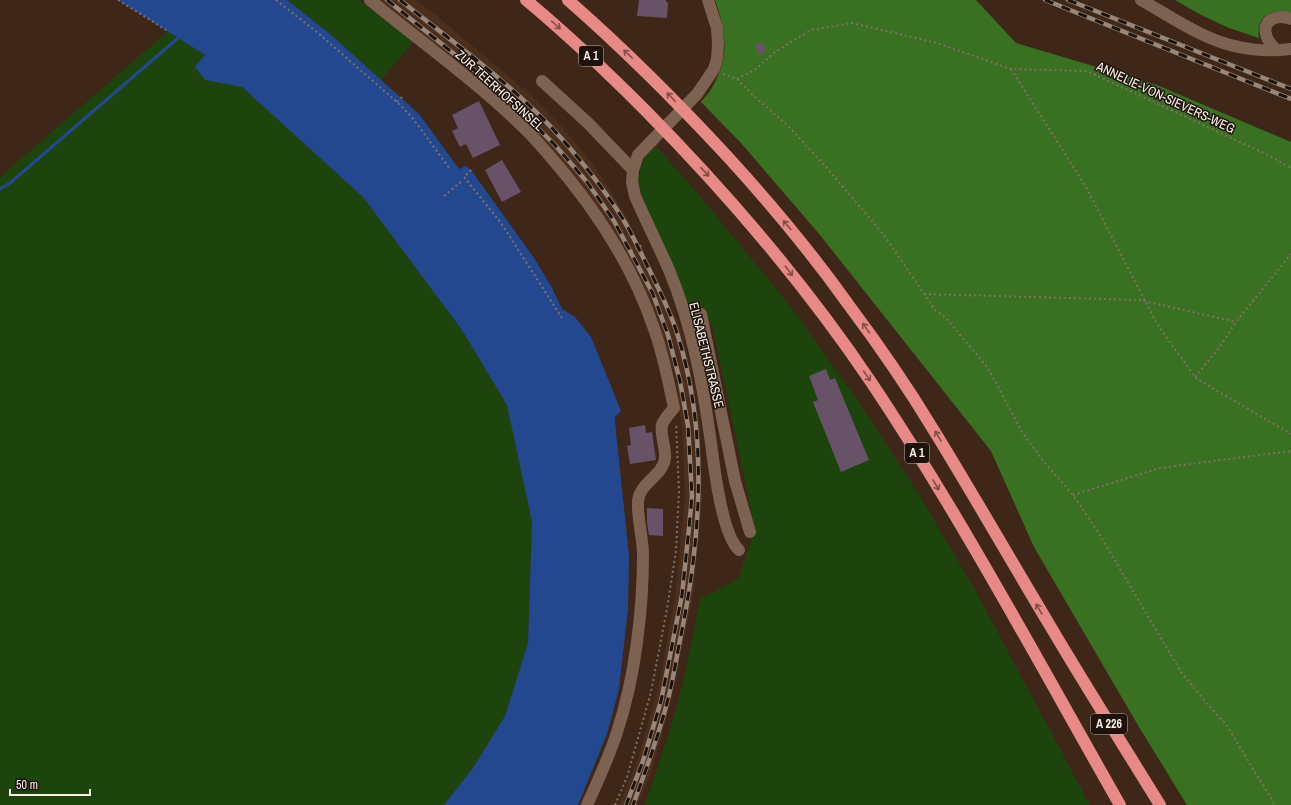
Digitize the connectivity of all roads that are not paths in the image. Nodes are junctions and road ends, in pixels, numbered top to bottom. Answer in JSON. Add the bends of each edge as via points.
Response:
{"nodes":[{"id":1,"x":370,"y":0,"type":"edge"},
{"id":2,"x":526,"y":0,"type":"edge"},
{"id":3,"x":568,"y":0,"type":"edge"},
{"id":4,"x":708,"y":0,"type":"edge"},
{"id":5,"x":1141,"y":0,"type":"edge"},
{"id":6,"x":1291,"y":19,"type":"edge"},
{"id":7,"x":1291,"y":49,"type":"edge"},
{"id":8,"x":1276,"y":50,"type":"junction"},
{"id":9,"x":542,"y":81,"type":"dead end"},
{"id":10,"x":633,"y":170,"type":"junction"},
{"id":11,"x":701,"y":314,"type":"dead end"},
{"id":12,"x":750,"y":532,"type":"dead end"},
{"id":13,"x":739,"y":550,"type":"dead end"},
{"id":14,"x":1059,"y":642,"type":"junction"},
{"id":15,"x":586,"y":805,"type":"edge"},
{"id":16,"x":1118,"y":805,"type":"edge"},
{"id":17,"x":1150,"y":805,"type":"edge"},
{"id":18,"x":1160,"y":805,"type":"edge"}],
"edges":[{"from":1,"to":15,"type":"street","name":"ZUR TEERHOFSINSEL","via":[[476,85],[524,128],[571,180],[605,229],[638,288],[664,358],[674,408],[662,425],[665,459],[661,468],[643,487],[638,499],[643,554],[641,603],[630,684],[618,730]]},
{"from":2,"to":16,"type":"highway","number":"A 1","one_way":true,"via":[[598,63],[734,204],[782,261],[870,380],[910,440],[974,549]]},
{"from":14,"to":3,"type":"highway","number":"A 1","one_way":true,"via":[[932,428],[887,358],[802,242],[657,81]]},
{"from":4,"to":10,"type":"street","name":"ELISABETHSTRASSE","via":[[717,28],[718,43],[714,69],[697,94],[638,155]]},
{"from":5,"to":8,"type":"street","via":[[1216,40],[1255,50]]},
{"from":6,"to":8,"type":"street","via":[[1273,18],[1265,27],[1267,39]]},
{"from":7,"to":8,"type":"street"},
{"from":9,"to":10,"type":"street","via":[[588,123]]},
{"from":10,"to":13,"type":"street","name":"ELISABETHSTRASSE","via":[[635,196],[669,270],[689,330],[706,405],[719,496],[734,546]]},
{"from":11,"to":12,"type":"street","via":[[735,481]]},
{"from":14,"to":17,"type":"highway","number":"A 1"},
{"from":14,"to":18,"type":"highway","number":"A 226"}]}
